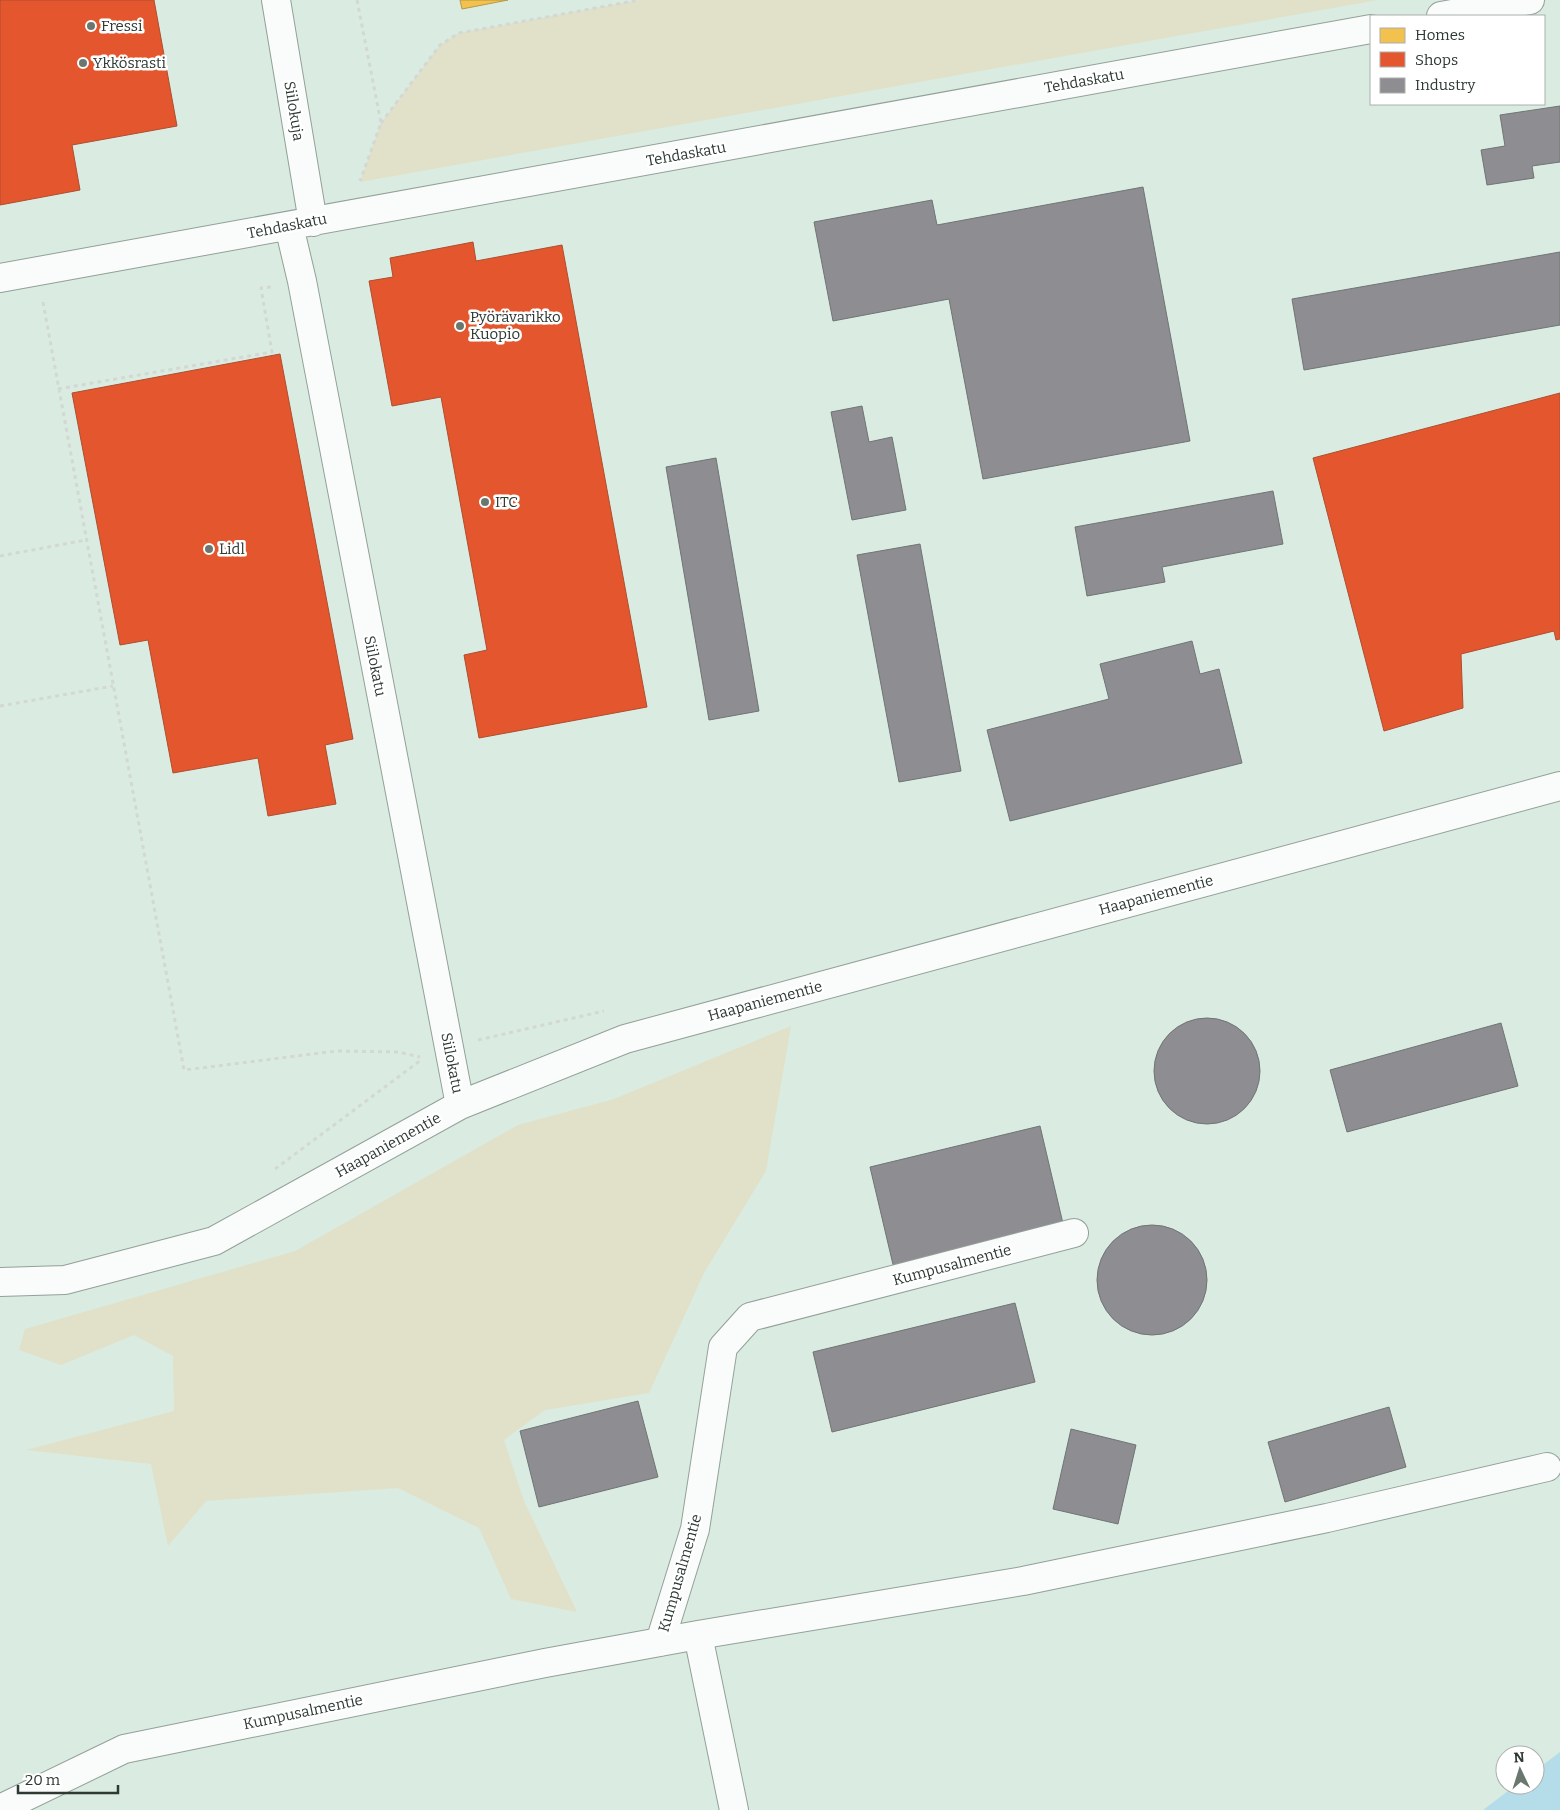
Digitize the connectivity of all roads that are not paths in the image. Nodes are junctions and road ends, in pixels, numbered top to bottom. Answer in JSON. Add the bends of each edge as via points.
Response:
{"nodes":[{"id":1,"x":276,"y":0,"type":"edge"},
{"id":2,"x":1530,"y":0,"type":"edge"},
{"id":3,"x":1447,"y":15,"type":"edge"},
{"id":4,"x":1370,"y":29,"type":"edge"},
{"id":5,"x":301,"y":224,"type":"junction"},
{"id":6,"x":0,"y":278,"type":"edge"},
{"id":7,"x":1560,"y":786,"type":"edge"},
{"id":8,"x":460,"y":1105,"type":"junction"},
{"id":9,"x":1074,"y":1233,"type":"dead end"},
{"id":10,"x":0,"y":1282,"type":"edge"},
{"id":11,"x":1547,"y":1467,"type":"dead end"},
{"id":12,"x":698,"y":1635,"type":"junction"},
{"id":13,"x":660,"y":1642,"type":"junction"},
{"id":14,"x":0,"y":1809,"type":"edge"},
{"id":15,"x":734,"y":1810,"type":"edge"}],
"edges":[{"from":1,"to":5,"type":"street","name":"Siilokuja"},
{"from":2,"to":3,"type":"street"},
{"from":4,"to":5,"type":"street","name":"Tehdaskatu"},
{"from":5,"to":6,"type":"street","name":"Tehdaskatu"},
{"from":5,"to":8,"type":"street","name":"Siilokatu","via":[[305,300]]},
{"from":7,"to":8,"type":"street","name":"Haapaniementie","via":[[625,1039]]},
{"from":8,"to":10,"type":"street","name":"Haapaniementie","via":[[214,1241],[66,1280]]},
{"from":9,"to":13,"type":"street","name":"Kumpusalmentie","via":[[750,1317],[723,1347],[695,1529]]},
{"from":11,"to":12,"type":"street","via":[[1327,1518],[1023,1581]]},
{"from":12,"to":13,"type":"street"},
{"from":12,"to":15,"type":"street"},
{"from":13,"to":14,"type":"street","name":"Kumpusalmentie","via":[[124,1749]]}]}
